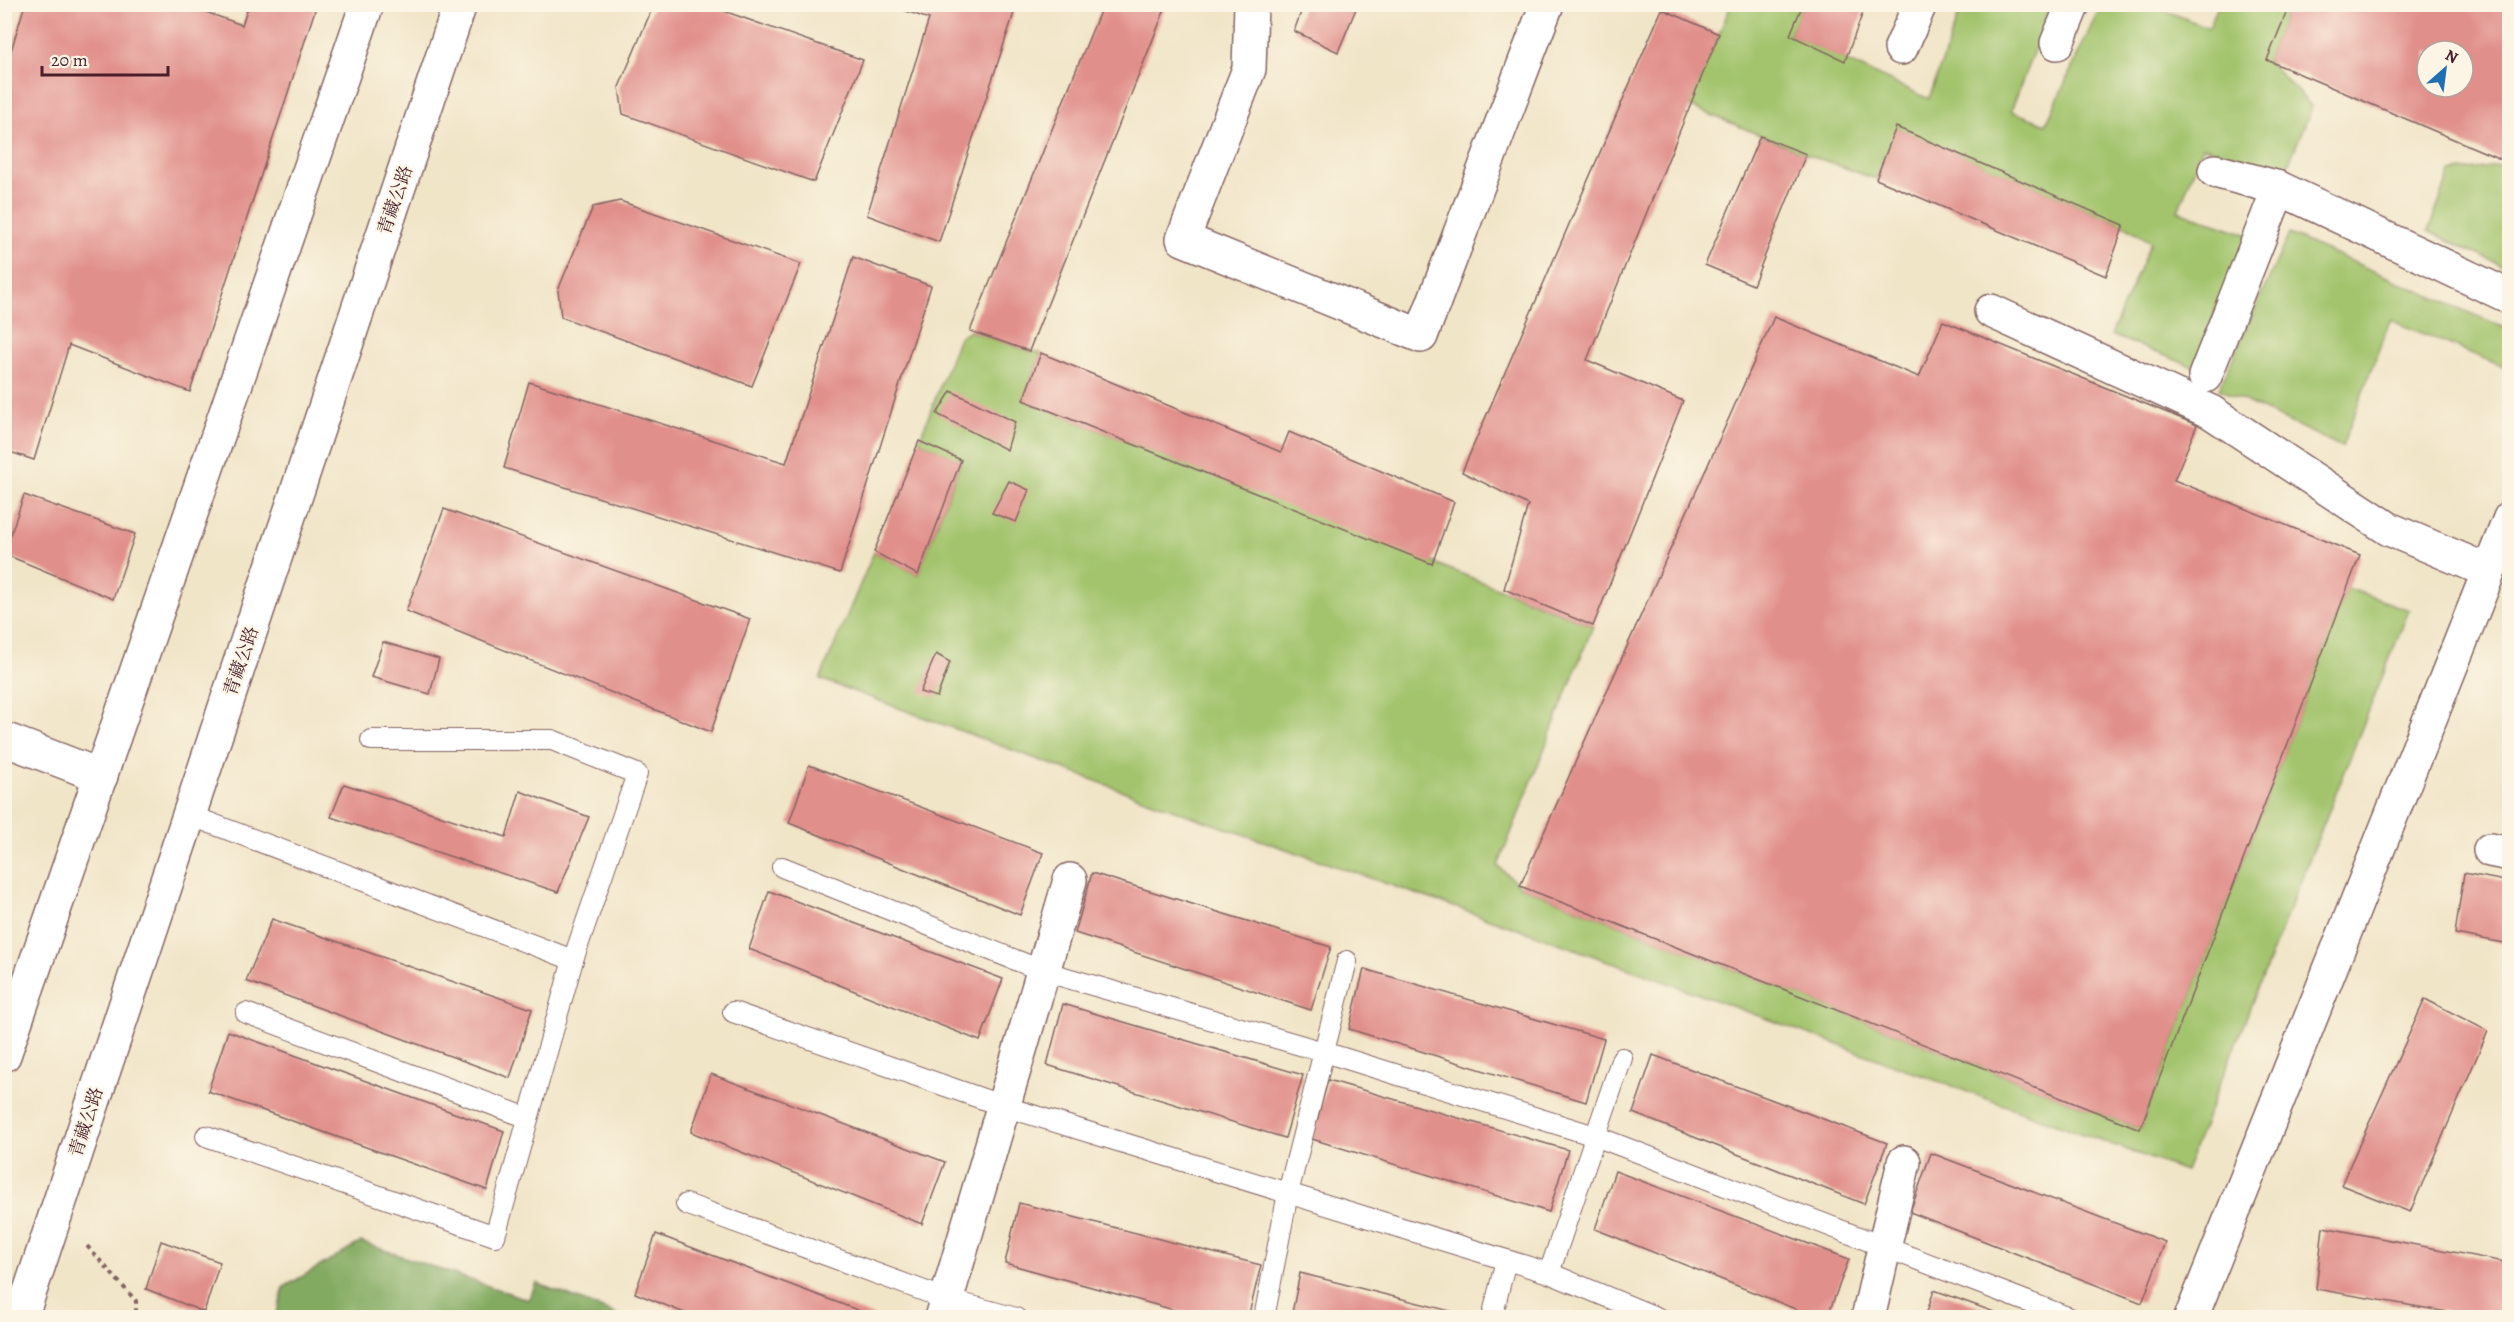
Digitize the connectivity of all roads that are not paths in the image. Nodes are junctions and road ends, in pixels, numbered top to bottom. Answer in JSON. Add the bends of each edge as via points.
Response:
{"nodes":[{"id":1,"x":367,"y":4,"type":"edge"},
{"id":2,"x":460,"y":4,"type":"edge"},
{"id":3,"x":1251,"y":4,"type":"edge"},
{"id":4,"x":1547,"y":4,"type":"edge"},
{"id":5,"x":1920,"y":4,"type":"edge"},
{"id":6,"x":2073,"y":4,"type":"edge"},
{"id":7,"x":2057,"y":42,"type":"dead end"},
{"id":8,"x":1901,"y":48,"type":"dead end"},
{"id":9,"x":2215,"y":171,"type":"dead end"},
{"id":10,"x":2279,"y":188,"type":"junction"},
{"id":11,"x":2510,"y":297,"type":"edge"},
{"id":12,"x":1991,"y":311,"type":"dead end"},
{"id":13,"x":2205,"y":376,"type":"dead end"},
{"id":14,"x":2510,"y":518,"type":"edge"},
{"id":15,"x":2488,"y":571,"type":"junction"},
{"id":16,"x":4,"y":739,"type":"edge"},
{"id":17,"x":371,"y":740,"type":"dead end"},
{"id":18,"x":101,"y":776,"type":"junction"},
{"id":19,"x":189,"y":815,"type":"junction"},
{"id":20,"x":782,"y":867,"type":"dead end"},
{"id":21,"x":1070,"y":880,"type":"dead end"},
{"id":22,"x":573,"y":960,"type":"junction"},
{"id":23,"x":1347,"y":962,"type":"dead end"},
{"id":24,"x":1042,"y":971,"type":"junction"},
{"id":25,"x":733,"y":1012,"type":"dead end"},
{"id":26,"x":246,"y":1013,"type":"dead end"},
{"id":27,"x":1324,"y":1052,"type":"junction"},
{"id":28,"x":4,"y":1055,"type":"edge"},
{"id":29,"x":1622,"y":1058,"type":"dead end"},
{"id":30,"x":1003,"y":1106,"type":"junction"},
{"id":31,"x":528,"y":1118,"type":"junction"},
{"id":32,"x":206,"y":1136,"type":"dead end"},
{"id":33,"x":1595,"y":1136,"type":"junction"},
{"id":34,"x":1904,"y":1162,"type":"dead end"},
{"id":35,"x":1288,"y":1193,"type":"junction"},
{"id":36,"x":686,"y":1204,"type":"dead end"},
{"id":37,"x":1885,"y":1245,"type":"junction"},
{"id":38,"x":1506,"y":1260,"type":"junction"},
{"id":39,"x":1550,"y":1273,"type":"junction"},
{"id":40,"x":943,"y":1308,"type":"edge"},
{"id":41,"x":21,"y":1317,"type":"edge"},
{"id":42,"x":1016,"y":1317,"type":"edge"},
{"id":43,"x":1264,"y":1317,"type":"edge"},
{"id":44,"x":1492,"y":1317,"type":"edge"},
{"id":45,"x":1658,"y":1317,"type":"edge"},
{"id":46,"x":1868,"y":1317,"type":"edge"},
{"id":47,"x":2070,"y":1317,"type":"edge"},
{"id":48,"x":2191,"y":1317,"type":"edge"}],
"edges":[{"from":1,"to":18,"type":"main road"},
{"from":2,"to":19,"type":"main road","name":"青藏公路"},
{"from":3,"to":4,"type":"main road","via":[[1249,69],[1183,239],[1421,336]]},
{"from":5,"to":8,"type":"main road"},
{"from":6,"to":7,"type":"main road"},
{"from":9,"to":10,"type":"main road"},
{"from":10,"to":11,"type":"main road"},
{"from":10,"to":13,"type":"main road"},
{"from":12,"to":15,"type":"main road","via":[[2211,412],[2389,529]]},
{"from":14,"to":15,"type":"main road"},
{"from":15,"to":48,"type":"main road"},
{"from":16,"to":18,"type":"main road"},
{"from":17,"to":22,"type":"lane","via":[[552,740],[637,774]]},
{"from":18,"to":28,"type":"main road"},
{"from":19,"to":22,"type":"lane"},
{"from":19,"to":41,"type":"main road","name":"青藏公路"},
{"from":20,"to":24,"type":"lane"},
{"from":21,"to":24,"type":"main road"},
{"from":22,"to":31,"type":"lane"},
{"from":23,"to":27,"type":"lane"},
{"from":24,"to":27,"type":"lane"},
{"from":24,"to":30,"type":"main road"},
{"from":25,"to":30,"type":"lane"},
{"from":26,"to":31,"type":"lane"},
{"from":27,"to":33,"type":"lane"},
{"from":27,"to":35,"type":"lane"},
{"from":29,"to":33,"type":"lane"},
{"from":30,"to":35,"type":"lane"},
{"from":30,"to":40,"type":"main road"},
{"from":31,"to":32,"type":"lane","via":[[495,1236]]},
{"from":33,"to":37,"type":"lane"},
{"from":33,"to":39,"type":"lane"},
{"from":34,"to":37,"type":"main road"},
{"from":35,"to":38,"type":"lane"},
{"from":35,"to":43,"type":"lane"},
{"from":36,"to":40,"type":"lane"},
{"from":37,"to":46,"type":"main road"},
{"from":37,"to":47,"type":"lane"},
{"from":38,"to":39,"type":"lane"},
{"from":38,"to":44,"type":"lane"},
{"from":39,"to":45,"type":"lane"},
{"from":40,"to":42,"type":"lane"}]}
